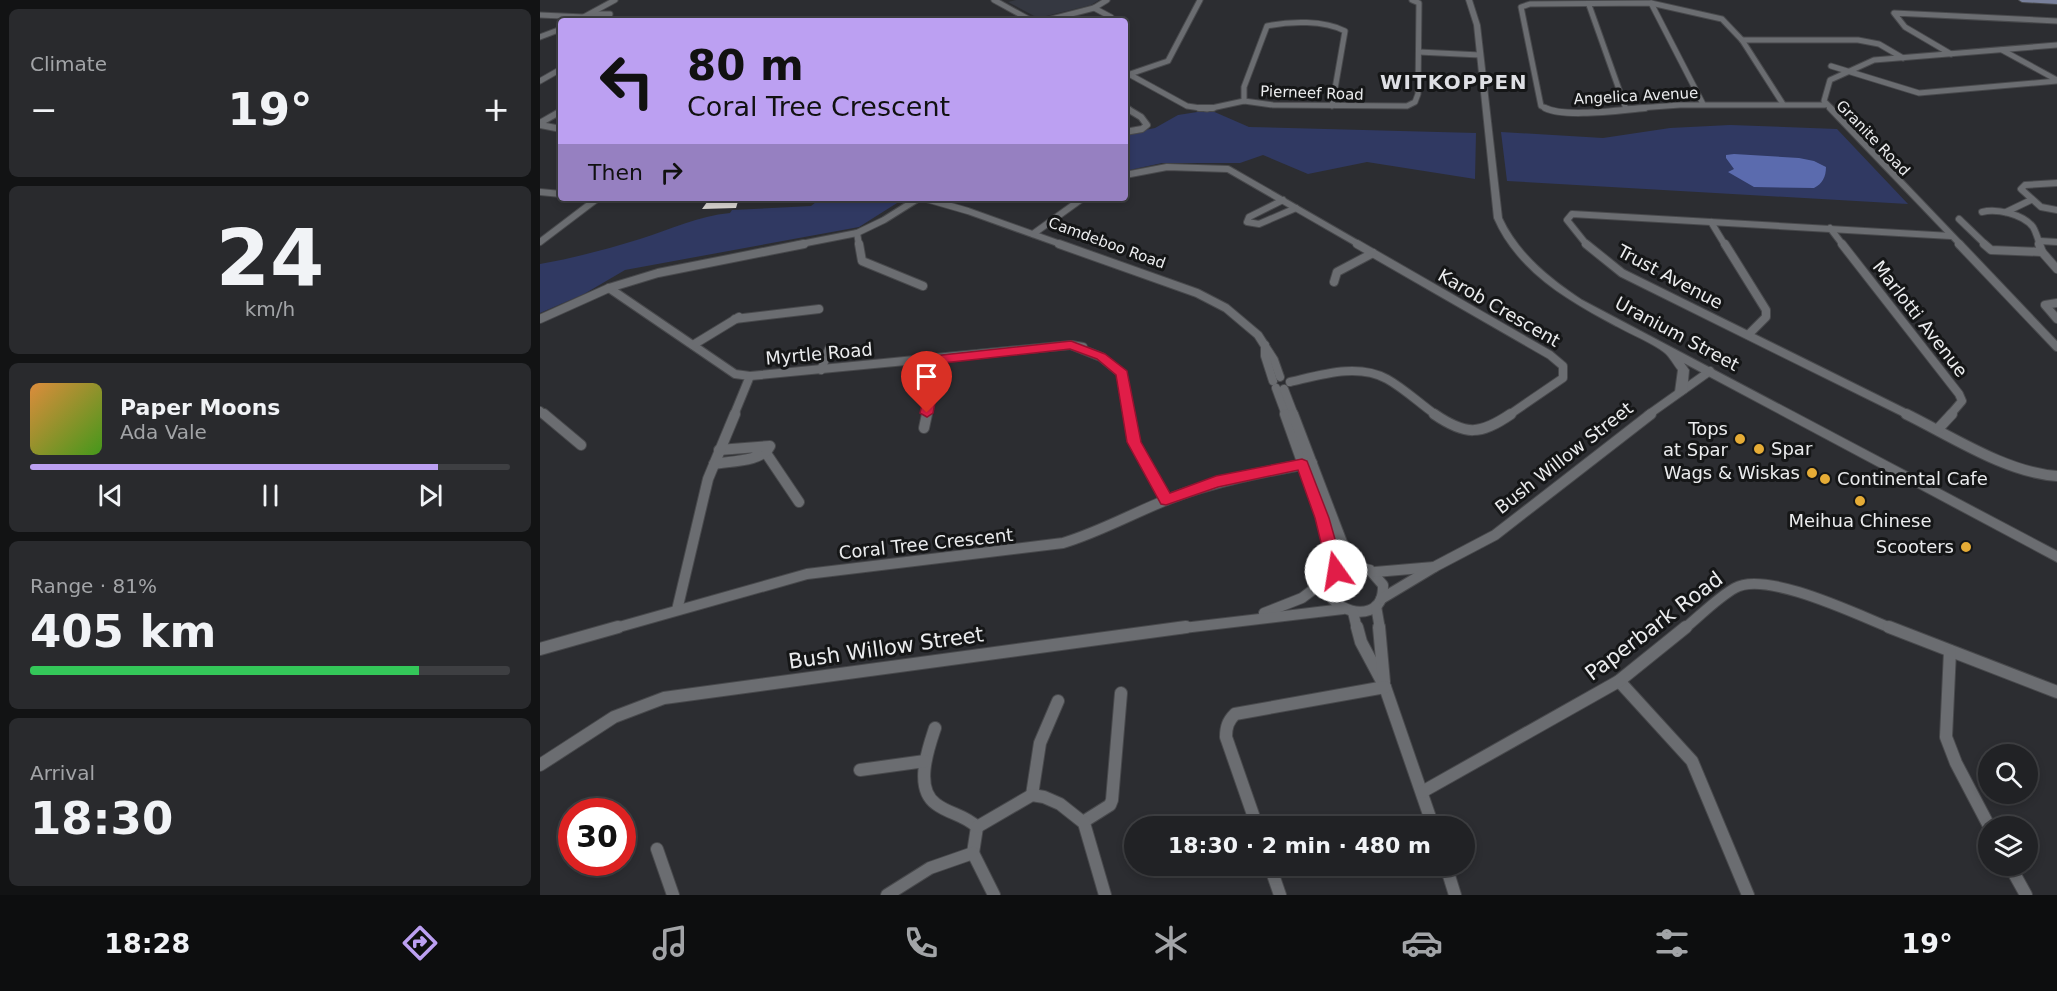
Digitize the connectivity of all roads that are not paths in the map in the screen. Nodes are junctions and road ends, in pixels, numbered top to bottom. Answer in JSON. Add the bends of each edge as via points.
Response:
{"nodes":[{"id":1,"x":615,"y":0,"type":"edge"},
{"id":2,"x":994,"y":0,"type":"edge"},
{"id":3,"x":1107,"y":0,"type":"edge"},
{"id":4,"x":1200,"y":0,"type":"edge"},
{"id":5,"x":1412,"y":0,"type":"edge"},
{"id":6,"x":1469,"y":0,"type":"edge"},
{"id":7,"x":2022,"y":0,"type":"edge"},
{"id":8,"x":2057,"y":2,"type":"edge"},
{"id":9,"x":1651,"y":3,"type":"junction"},
{"id":10,"x":1589,"y":5,"type":"junction"},
{"id":11,"x":1094,"y":8,"type":"junction"},
{"id":12,"x":610,"y":14,"type":"dead end"},
{"id":13,"x":540,"y":15,"type":"edge"},
{"id":14,"x":587,"y":15,"type":"junction"},
{"id":15,"x":1111,"y":17,"type":"dead end"},
{"id":16,"x":582,"y":18,"type":"edge"},
{"id":17,"x":1027,"y":18,"type":"edge"},
{"id":18,"x":1056,"y":18,"type":"edge"},
{"id":19,"x":2057,"y":21,"type":"edge"},
{"id":20,"x":558,"y":30,"type":"edge"},
{"id":21,"x":540,"y":36,"type":"edge"},
{"id":22,"x":1742,"y":39,"type":"junction"},
{"id":23,"x":2057,"y":45,"type":"edge"},
{"id":24,"x":2002,"y":50,"type":"junction"},
{"id":25,"x":1419,"y":52,"type":"junction"},
{"id":26,"x":1951,"y":54,"type":"junction"},
{"id":27,"x":1480,"y":55,"type":"junction"},
{"id":28,"x":1903,"y":58,"type":"junction"},
{"id":29,"x":1831,"y":66,"type":"dead end"},
{"id":30,"x":543,"y":70,"type":"dead end"},
{"id":31,"x":558,"y":70,"type":"edge"},
{"id":32,"x":1848,"y":70,"type":"junction"},
{"id":33,"x":558,"y":71,"type":"edge"},
{"id":34,"x":1128,"y":73,"type":"edge"},
{"id":35,"x":1128,"y":74,"type":"edge"},
{"id":36,"x":2057,"y":80,"type":"edge"},
{"id":37,"x":540,"y":81,"type":"edge"},
{"id":38,"x":1244,"y":101,"type":"junction"},
{"id":39,"x":1703,"y":104,"type":"junction"},
{"id":40,"x":1784,"y":104,"type":"junction"},
{"id":41,"x":1825,"y":105,"type":"junction"},
{"id":42,"x":1332,"y":106,"type":"junction"},
{"id":43,"x":1128,"y":109,"type":"edge"},
{"id":44,"x":1626,"y":109,"type":"junction"},
{"id":45,"x":558,"y":113,"type":"edge"},
{"id":46,"x":540,"y":124,"type":"edge"},
{"id":47,"x":558,"y":128,"type":"edge"},
{"id":48,"x":1128,"y":131,"type":"edge"},
{"id":49,"x":1128,"y":174,"type":"edge"},
{"id":50,"x":2057,"y":183,"type":"edge"},
{"id":51,"x":540,"y":192,"type":"edge"},
{"id":52,"x":558,"y":194,"type":"edge"},
{"id":53,"x":1283,"y":200,"type":"junction"},
{"id":54,"x":2031,"y":200,"type":"junction"},
{"id":55,"x":594,"y":201,"type":"edge"},
{"id":56,"x":916,"y":201,"type":"edge"},
{"id":57,"x":932,"y":201,"type":"edge"},
{"id":58,"x":1079,"y":201,"type":"edge"},
{"id":59,"x":1296,"y":208,"type":"junction"},
{"id":60,"x":2057,"y":210,"type":"edge"},
{"id":61,"x":1982,"y":212,"type":"dead end"},
{"id":62,"x":2006,"y":212,"type":"junction"},
{"id":63,"x":1959,"y":219,"type":"dead end"},
{"id":64,"x":1711,"y":222,"type":"junction"},
{"id":65,"x":1830,"y":228,"type":"junction"},
{"id":66,"x":857,"y":233,"type":"junction"},
{"id":67,"x":1033,"y":234,"type":"junction"},
{"id":68,"x":1951,"y":236,"type":"junction"},
{"id":69,"x":2040,"y":241,"type":"junction"},
{"id":70,"x":540,"y":242,"type":"edge"},
{"id":71,"x":2057,"y":242,"type":"edge"},
{"id":72,"x":2042,"y":252,"type":"junction"},
{"id":73,"x":1373,"y":253,"type":"junction"},
{"id":74,"x":2057,"y":269,"type":"edge"},
{"id":75,"x":1335,"y":282,"type":"dead end"},
{"id":76,"x":923,"y":286,"type":"dead end"},
{"id":77,"x":609,"y":288,"type":"junction"},
{"id":78,"x":2057,"y":303,"type":"edge"},
{"id":79,"x":819,"y":309,"type":"dead end"},
{"id":80,"x":540,"y":319,"type":"edge"},
{"id":81,"x":2057,"y":319,"type":"edge"},
{"id":82,"x":1748,"y":335,"type":"junction"},
{"id":83,"x":693,"y":345,"type":"junction"},
{"id":84,"x":1662,"y":347,"type":"junction"},
{"id":85,"x":2057,"y":347,"type":"edge"},
{"id":86,"x":829,"y":349,"type":"dead end"},
{"id":87,"x":938,"y":359,"type":"junction"},
{"id":88,"x":821,"y":370,"type":"junction"},
{"id":89,"x":1710,"y":371,"type":"junction"},
{"id":90,"x":750,"y":376,"type":"junction"},
{"id":91,"x":1281,"y":383,"type":"junction"},
{"id":92,"x":1681,"y":392,"type":"junction"},
{"id":93,"x":540,"y":411,"type":"edge"},
{"id":94,"x":924,"y":428,"type":"dead end"},
{"id":95,"x":1938,"y":429,"type":"junction"},
{"id":96,"x":581,"y":445,"type":"dead end"},
{"id":97,"x":719,"y":450,"type":"junction"},
{"id":98,"x":766,"y":453,"type":"junction"},
{"id":99,"x":1307,"y":463,"type":"junction"},
{"id":100,"x":714,"y":464,"type":"junction"},
{"id":101,"x":2057,"y":476,"type":"edge"},
{"id":102,"x":1166,"y":500,"type":"junction"},
{"id":103,"x":799,"y":502,"type":"dead end"},
{"id":104,"x":2057,"y":557,"type":"edge"},
{"id":105,"x":1351,"y":566,"type":"junction"},
{"id":106,"x":1436,"y":566,"type":"junction"},
{"id":107,"x":1375,"y":572,"type":"junction"},
{"id":108,"x":1333,"y":574,"type":"junction"},
{"id":109,"x":1379,"y":603,"type":"junction"},
{"id":110,"x":677,"y":610,"type":"junction"},
{"id":111,"x":1348,"y":611,"type":"junction"},
{"id":112,"x":1253,"y":618,"type":"junction"},
{"id":113,"x":540,"y":650,"type":"edge"},
{"id":114,"x":1950,"y":651,"type":"junction"},
{"id":115,"x":1619,"y":681,"type":"junction"},
{"id":116,"x":1384,"y":686,"type":"junction"},
{"id":117,"x":2057,"y":692,"type":"edge"},
{"id":118,"x":1121,"y":693,"type":"dead end"},
{"id":119,"x":1058,"y":701,"type":"dead end"},
{"id":120,"x":935,"y":728,"type":"dead end"},
{"id":121,"x":925,"y":761,"type":"junction"},
{"id":122,"x":540,"y":765,"type":"edge"},
{"id":123,"x":860,"y":770,"type":"dead end"},
{"id":124,"x":1422,"y":792,"type":"junction"},
{"id":125,"x":1032,"y":795,"type":"junction"},
{"id":126,"x":1254,"y":816,"type":"edge"},
{"id":127,"x":1430,"y":816,"type":"edge"},
{"id":128,"x":1984,"y":816,"type":"edge"},
{"id":129,"x":1083,"y":822,"type":"junction"},
{"id":130,"x":977,"y":827,"type":"junction"},
{"id":131,"x":657,"y":849,"type":"dead end"},
{"id":132,"x":973,"y":853,"type":"junction"},
{"id":133,"x":1273,"y":876,"type":"edge"},
{"id":134,"x":1449,"y":876,"type":"edge"},
{"id":135,"x":2016,"y":876,"type":"edge"},
{"id":136,"x":673,"y":895,"type":"edge"},
{"id":137,"x":886,"y":895,"type":"edge"},
{"id":138,"x":994,"y":895,"type":"edge"},
{"id":139,"x":1105,"y":895,"type":"edge"},
{"id":140,"x":1280,"y":895,"type":"edge"},
{"id":141,"x":1455,"y":895,"type":"edge"},
{"id":142,"x":1748,"y":895,"type":"edge"},
{"id":143,"x":2026,"y":895,"type":"edge"}],
"edges":[{"from":1,"to":14,"type":"street"},
{"from":2,"to":17,"type":"street"},
{"from":3,"to":11,"type":"street"},
{"from":4,"to":34,"type":"street","via":[[1168,61]]},
{"from":5,"to":25,"type":"street","name":"Pierneef Road","via":[[1419,3]]},
{"from":6,"to":27,"type":"street","name":"Uranium Street"},
{"from":7,"to":8,"type":"main road"},
{"from":9,"to":10,"type":"street","name":"Angelica Avenue"},
{"from":9,"to":22,"type":"street","name":"Angelica Avenue","via":[[1725,20]]},
{"from":9,"to":39,"type":"street"},
{"from":10,"to":44,"type":"street"},
{"from":10,"to":44,"type":"street","name":"Angelica Avenue","via":[[1521,7],[1541,106],[1575,112]]},
{"from":11,"to":15,"type":"street"},
{"from":11,"to":18,"type":"street"},
{"from":12,"to":14,"type":"street"},
{"from":13,"to":14,"type":"street"},
{"from":14,"to":16,"type":"street"},
{"from":19,"to":26,"type":"street","via":[[1894,13],[1905,27]]},
{"from":20,"to":21,"type":"street"},
{"from":22,"to":28,"type":"street","via":[[1858,40],[1879,44]]},
{"from":22,"to":40,"type":"street","name":"Angelica Avenue"},
{"from":23,"to":24,"type":"street","name":"Granite Road"},
{"from":24,"to":26,"type":"street","name":"Granite Road"},
{"from":24,"to":36,"type":"street"},
{"from":25,"to":27,"type":"street"},
{"from":25,"to":42,"type":"street","name":"Pierneef Road","via":[[1418,98],[1412,104]]},
{"from":26,"to":28,"type":"street","name":"Granite Road"},
{"from":27,"to":84,"type":"street","name":"Uranium Street","via":[[1498,218],[1503,229],[1528,260],[1568,296]]},
{"from":28,"to":32,"type":"street","name":"Granite Road","via":[[1869,61]]},
{"from":29,"to":32,"type":"street"},
{"from":30,"to":31,"type":"street"},
{"from":32,"to":36,"type":"street","via":[[1919,93]]},
{"from":32,"to":41,"type":"street","name":"Granite Road","via":[[1828,83]]},
{"from":33,"to":37,"type":"street"},
{"from":35,"to":38,"type":"street","name":"Pierneef Road","via":[[1192,108],[1208,109]]},
{"from":38,"to":42,"type":"street","name":"Pierneef Road"},
{"from":38,"to":42,"type":"street","via":[[1244,87],[1268,26],[1332,25],[1344,29]]},
{"from":39,"to":40,"type":"street","name":"Angelica Avenue"},
{"from":39,"to":44,"type":"street","name":"Angelica Avenue"},
{"from":40,"to":41,"type":"street","name":"Angelica Avenue"},
{"from":41,"to":68,"type":"street","name":"Granite Road"},
{"from":43,"to":48,"type":"street","via":[[1147,125]]},
{"from":45,"to":46,"type":"street"},
{"from":46,"to":47,"type":"street"},
{"from":49,"to":53,"type":"street","name":"Karob Crescent","via":[[1167,167],[1223,168]]},
{"from":50,"to":54,"type":"street","via":[[2022,187]]},
{"from":51,"to":52,"type":"street"},
{"from":53,"to":59,"type":"street","name":"Karob Crescent"},
{"from":53,"to":59,"type":"street","via":[[1249,217],[1248,222],[1260,224]]},
{"from":54,"to":60,"type":"street"},
{"from":54,"to":62,"type":"street"},
{"from":55,"to":70,"type":"street"},
{"from":56,"to":66,"type":"street"},
{"from":57,"to":67,"type":"street","name":"Camdeboo Road"},
{"from":58,"to":67,"type":"street"},
{"from":59,"to":73,"type":"street","name":"Karob Crescent"},
{"from":61,"to":62,"type":"street"},
{"from":62,"to":69,"type":"street","via":[[2031,224]]},
{"from":63,"to":72,"type":"street","via":[[1991,250]]},
{"from":64,"to":65,"type":"street","name":"Trust Avenue"},
{"from":64,"to":82,"type":"street","via":[[1766,310],[1766,317]]},
{"from":64,"to":82,"type":"street","name":"Trust Avenue","via":[[1579,213],[1567,220],[1602,259],[1622,273]]},
{"from":65,"to":68,"type":"street","name":"Trust Avenue"},
{"from":65,"to":95,"type":"street","name":"Marlotti Avenue","via":[[1959,394],[1960,405]]},
{"from":66,"to":76,"type":"street","via":[[862,261]]},
{"from":66,"to":77,"type":"street","via":[[687,266]]},
{"from":67,"to":91,"type":"street","name":"Camdeboo Road","via":[[1197,292],[1238,315],[1261,337]]},
{"from":68,"to":85,"type":"street","name":"Granite Road"},
{"from":69,"to":71,"type":"street"},
{"from":69,"to":72,"type":"street"},
{"from":72,"to":74,"type":"street"},
{"from":73,"to":75,"type":"street","via":[[1337,272]]},
{"from":73,"to":91,"type":"street","name":"Karob Crescent","via":[[1560,362],[1563,378],[1492,428],[1480,432],[1457,429],[1389,380],[1374,374],[1346,372]]},
{"from":77,"to":80,"type":"street"},
{"from":77,"to":83,"type":"street"},
{"from":78,"to":81,"type":"street","via":[[2045,305]]},
{"from":79,"to":83,"type":"street","via":[[738,318]]},
{"from":82,"to":95,"type":"street","name":"Trust Avenue"},
{"from":83,"to":90,"type":"street","via":[[735,374]]},
{"from":84,"to":89,"type":"street","name":"Uranium Street"},
{"from":84,"to":92,"type":"street","via":[[1684,370]]},
{"from":86,"to":88,"type":"street"},
{"from":87,"to":88,"type":"street","name":"Myrtle Road"},
{"from":87,"to":94,"type":"street"},
{"from":87,"to":102,"type":"street","name":"Myrtle Road","via":[[1071,345],[1101,357],[1122,374],[1134,442]]},
{"from":88,"to":90,"type":"street","name":"Myrtle Road"},
{"from":89,"to":92,"type":"street","name":"Bush Willow Street"},
{"from":89,"to":104,"type":"street","name":"Uranium Street"},
{"from":90,"to":97,"type":"street"},
{"from":91,"to":99,"type":"street","name":"Camdeboo Road"},
{"from":92,"to":106,"type":"street","name":"Bush Willow Street","via":[[1495,535]]},
{"from":93,"to":96,"type":"street"},
{"from":95,"to":101,"type":"street","name":"Trust Avenue","via":[[2015,468]]},
{"from":97,"to":98,"type":"street","via":[[765,444],[770,446]]},
{"from":97,"to":100,"type":"street"},
{"from":98,"to":100,"type":"street"},
{"from":98,"to":103,"type":"street"},
{"from":99,"to":102,"type":"street","name":"Coral Tree Crescent","via":[[1216,482]]},
{"from":99,"to":105,"type":"street","name":"Camdeboo Road"},
{"from":99,"to":108,"type":"street","name":"Camdeboo Road"},
{"from":100,"to":110,"type":"street"},
{"from":102,"to":110,"type":"street","name":"Coral Tree Crescent","via":[[1091,535],[1063,543],[807,574]]},
{"from":105,"to":107,"type":"street"},
{"from":105,"to":108,"type":"street"},
{"from":106,"to":107,"type":"street","name":"Bush Willow Street"},
{"from":106,"to":109,"type":"street","name":"Bush Willow Street"},
{"from":107,"to":109,"type":"street","via":[[1383,585]]},
{"from":108,"to":111,"type":"street","via":[[1328,591],[1336,604]]},
{"from":108,"to":112,"type":"street","name":"Bush Willow Street","via":[[1302,598]]},
{"from":109,"to":111,"type":"street","via":[[1366,611]]},
{"from":109,"to":116,"type":"street","via":[[1376,619],[1383,650]]},
{"from":110,"to":113,"type":"street","name":"Coral Tree Crescent"},
{"from":111,"to":112,"type":"street","name":"Bush Willow Street"},
{"from":111,"to":116,"type":"street"},
{"from":112,"to":122,"type":"street","name":"Bush Willow Street","via":[[664,698],[619,714]]},
{"from":114,"to":115,"type":"street","name":"Paperbark Road","via":[[1796,591],[1754,582],[1736,587]]},
{"from":114,"to":117,"type":"street","name":"Paperbark Road"},
{"from":114,"to":128,"type":"street","via":[[1946,737]]},
{"from":115,"to":124,"type":"street","name":"Paperbark Road"},
{"from":115,"to":142,"type":"street","via":[[1692,760]]},
{"from":116,"to":124,"type":"street"},
{"from":116,"to":126,"type":"street","via":[[1235,714],[1227,723],[1226,737]]},
{"from":118,"to":129,"type":"street","via":[[1112,800]]},
{"from":119,"to":125,"type":"street","via":[[1040,743]]},
{"from":120,"to":121,"type":"street"},
{"from":121,"to":123,"type":"street"},
{"from":121,"to":130,"type":"street","via":[[931,800]]},
{"from":124,"to":127,"type":"street"},
{"from":125,"to":129,"type":"street","via":[[1052,799]]},
{"from":125,"to":130,"type":"street"},
{"from":129,"to":139,"type":"street"},
{"from":130,"to":132,"type":"street"},
{"from":131,"to":136,"type":"street"},
{"from":132,"to":137,"type":"street","via":[[930,868]]},
{"from":132,"to":138,"type":"street"},
{"from":133,"to":140,"type":"street"},
{"from":134,"to":141,"type":"street"},
{"from":135,"to":143,"type":"street"}]}
